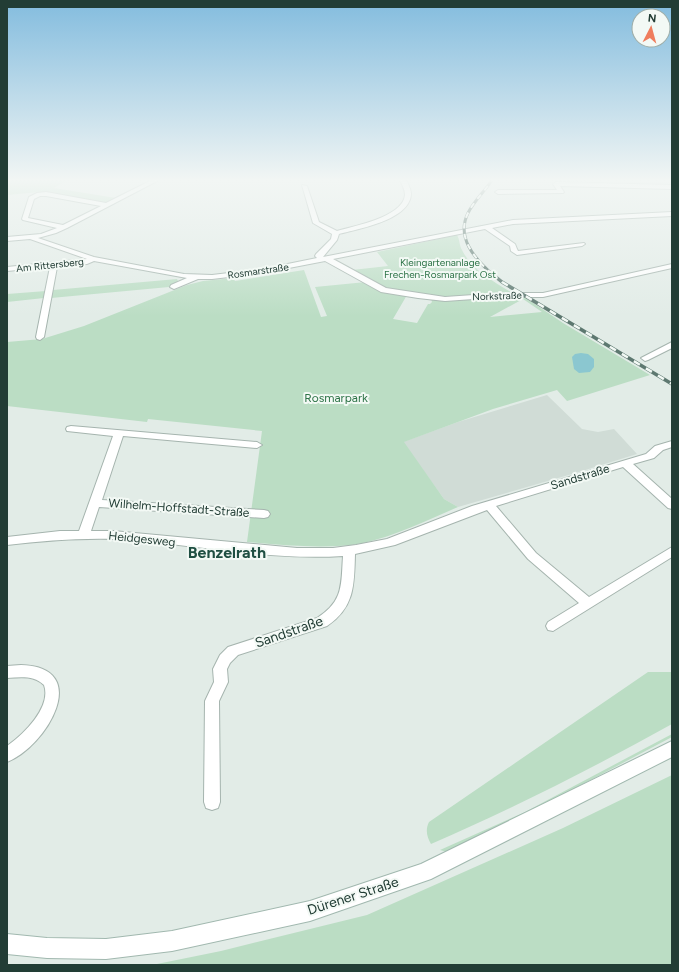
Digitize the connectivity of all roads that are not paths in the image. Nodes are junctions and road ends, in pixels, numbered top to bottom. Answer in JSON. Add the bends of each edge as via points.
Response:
{"nodes":[{"id":1,"x":61,"y":225,"type":"edge"},
{"id":2,"x":321,"y":225,"type":"edge"},
{"id":3,"x":364,"y":225,"type":"edge"},
{"id":4,"x":495,"y":225,"type":"edge"},
{"id":5,"x":65,"y":226,"type":"joint"},
{"id":6,"x":486,"y":227,"type":"junction"},
{"id":7,"x":336,"y":233,"type":"junction"},
{"id":8,"x":32,"y":237,"type":"junction"},
{"id":9,"x":7,"y":238,"type":"edge"},
{"id":10,"x":551,"y":240,"type":"dead end"},
{"id":11,"x":582,"y":244,"type":"dead end"},
{"id":12,"x":562,"y":247,"type":"junction"},
{"id":13,"x":93,"y":259,"type":"junction"},
{"id":14,"x":324,"y":260,"type":"junction"},
{"id":15,"x":54,"y":265,"type":"junction"},
{"id":16,"x":672,"y":266,"type":"edge"},
{"id":17,"x":7,"y":269,"type":"edge"},
{"id":18,"x":196,"y":277,"type":"junction"},
{"id":19,"x":174,"y":287,"type":"dead end"},
{"id":20,"x":40,"y":337,"type":"dead end"},
{"id":21,"x":672,"y":345,"type":"edge"},
{"id":22,"x":645,"y":358,"type":"dead end"},
{"id":23,"x":71,"y":429,"type":"dead end"},
{"id":24,"x":118,"y":433,"type":"junction"},
{"id":25,"x":257,"y":444,"type":"dead end"},
{"id":26,"x":672,"y":444,"type":"edge"},
{"id":27,"x":626,"y":464,"type":"junction"},
{"id":28,"x":95,"y":503,"type":"junction"},
{"id":29,"x":489,"y":505,"type":"junction"},
{"id":30,"x":672,"y":505,"type":"edge"},
{"id":31,"x":264,"y":514,"type":"dead end"},
{"id":32,"x":84,"y":534,"type":"junction"},
{"id":33,"x":7,"y":542,"type":"edge"},
{"id":34,"x":349,"y":551,"type":"junction"},
{"id":35,"x":672,"y":551,"type":"edge"},
{"id":36,"x":588,"y":604,"type":"junction"},
{"id":37,"x":553,"y":626,"type":"dead end"},
{"id":38,"x":7,"y":672,"type":"edge"},
{"id":39,"x":672,"y":749,"type":"edge"},
{"id":40,"x":7,"y":755,"type":"edge"},
{"id":41,"x":212,"y":802,"type":"dead end"},
{"id":42,"x":7,"y":944,"type":"edge"}],
"edges":[{"from":1,"to":5,"type":"street"},
{"from":2,"to":7,"type":"street"},
{"from":3,"to":7,"type":"street"},
{"from":4,"to":6,"type":"street","name":"Rosmarstraße"},
{"from":5,"to":8,"type":"street","via":[[48,234]]},
{"from":6,"to":12,"type":"street","via":[[513,245],[513,250],[518,256]]},
{"from":6,"to":14,"type":"street","name":"Rosmarstraße"},
{"from":7,"to":14,"type":"street","via":[[334,240],[319,256]]},
{"from":8,"to":9,"type":"street"},
{"from":8,"to":13,"type":"street","name":"Rosmarstraße"},
{"from":10,"to":12,"type":"street"},
{"from":11,"to":12,"type":"street"},
{"from":13,"to":15,"type":"street","name":"Am Rittersberg"},
{"from":13,"to":18,"type":"street","name":"Rosmarstraße"},
{"from":14,"to":16,"type":"street","name":"Norkstraße","via":[[384,290],[433,298],[548,294]]},
{"from":14,"to":18,"type":"street","name":"Rosmarstraße","via":[[248,273]]},
{"from":15,"to":17,"type":"street","name":"Am Rittersberg"},
{"from":15,"to":20,"type":"street"},
{"from":18,"to":19,"type":"street"},
{"from":21,"to":22,"type":"street"},
{"from":23,"to":24,"type":"street"},
{"from":24,"to":25,"type":"street"},
{"from":24,"to":28,"type":"street","name":"Wilhelm-Hoffstadt-Straße"},
{"from":26,"to":27,"type":"street","name":"Sandstraße","via":[[659,448],[650,456]]},
{"from":27,"to":29,"type":"street","name":"Sandstraße"},
{"from":27,"to":30,"type":"street","name":"Sandstraße"},
{"from":28,"to":31,"type":"street","name":"Wilhelm-Hoffstadt-Straße"},
{"from":28,"to":32,"type":"street","name":"Wilhelm-Hoffstadt-Straße"},
{"from":29,"to":34,"type":"street","name":"Sandstraße","via":[[391,542]]},
{"from":29,"to":36,"type":"street","via":[[532,556]]},
{"from":32,"to":33,"type":"street","name":"Heidgesweg"},
{"from":32,"to":34,"type":"street","name":"Heidgesweg","via":[[297,552]]},
{"from":34,"to":41,"type":"street","name":"Sandstraße","via":[[344,601],[332,618],[233,651],[225,659],[220,669],[221,682],[212,701]]},
{"from":35,"to":36,"type":"street"},
{"from":36,"to":37,"type":"street"},
{"from":38,"to":40,"type":"street","via":[[30,672],[45,676],[52,686],[53,693],[47,713],[33,733]]},
{"from":39,"to":42,"type":"main road","name":"Dürener Straße","via":[[424,872],[310,911],[172,941],[106,949]]}]}
